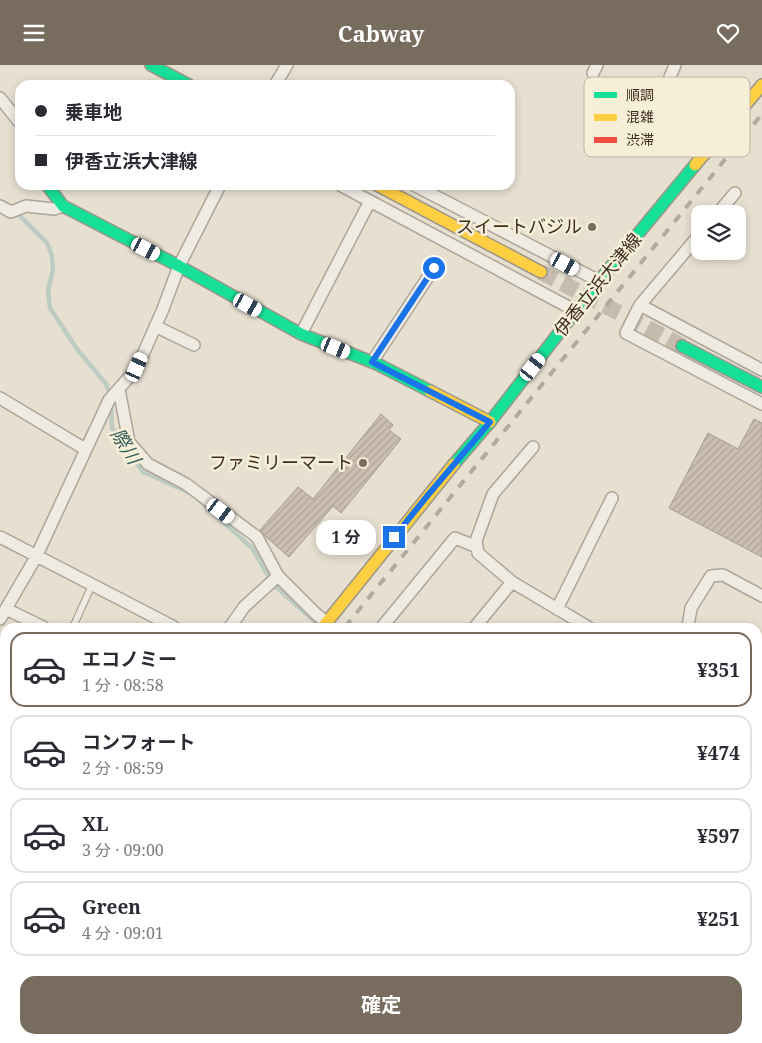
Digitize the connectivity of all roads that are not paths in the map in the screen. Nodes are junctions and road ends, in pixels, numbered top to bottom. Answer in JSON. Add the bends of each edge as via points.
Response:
{"nodes":[{"id":1,"x":151,"y":65,"type":"edge"},
{"id":2,"x":287,"y":65,"type":"edge"},
{"id":3,"x":675,"y":65,"type":"edge"},
{"id":4,"x":670,"y":77,"type":"edge"},
{"id":5,"x":180,"y":80,"type":"edge"},
{"id":6,"x":278,"y":80,"type":"edge"},
{"id":7,"x":762,"y":85,"type":"edge"},
{"id":8,"x":0,"y":98,"type":"edge"},
{"id":9,"x":750,"y":100,"type":"edge"},
{"id":10,"x":15,"y":117,"type":"edge"},
{"id":11,"x":702,"y":157,"type":"edge"},
{"id":12,"x":51,"y":190,"type":"edge"},
{"id":13,"x":217,"y":190,"type":"edge"},
{"id":14,"x":349,"y":190,"type":"edge"},
{"id":15,"x":386,"y":190,"type":"edge"},
{"id":16,"x":424,"y":190,"type":"edge"},
{"id":17,"x":735,"y":193,"type":"dead end"},
{"id":18,"x":370,"y":201,"type":"junction"},
{"id":19,"x":725,"y":205,"type":"edge"},
{"id":20,"x":0,"y":206,"type":"edge"},
{"id":21,"x":63,"y":206,"type":"junction"},
{"id":22,"x":691,"y":245,"type":"edge"},
{"id":23,"x":179,"y":266,"type":"junction"},
{"id":24,"x":434,"y":268,"type":"dead end"},
{"id":25,"x":541,"y":272,"type":"tunnel mouth"},
{"id":26,"x":599,"y":281,"type":"junction"},
{"id":27,"x":640,"y":305,"type":"junction"},
{"id":28,"x":576,"y":311,"type":"junction"},
{"id":29,"x":155,"y":327,"type":"junction"},
{"id":30,"x":301,"y":334,"type":"junction"},
{"id":31,"x":194,"y":345,"type":"dead end"},
{"id":32,"x":682,"y":346,"type":"tunnel mouth"},
{"id":33,"x":372,"y":362,"type":"junction"},
{"id":34,"x":762,"y":370,"type":"edge"},
{"id":35,"x":762,"y":387,"type":"edge"},
{"id":36,"x":118,"y":389,"type":"junction"},
{"id":37,"x":0,"y":398,"type":"edge"},
{"id":38,"x":762,"y":404,"type":"edge"},
{"id":39,"x":490,"y":422,"type":"junction"},
{"id":40,"x":533,"y":447,"type":"dead end"},
{"id":41,"x":86,"y":449,"type":"junction"},
{"id":42,"x":612,"y":498,"type":"dead end"},
{"id":43,"x":0,"y":537,"type":"edge"},
{"id":44,"x":477,"y":547,"type":"junction"},
{"id":45,"x":36,"y":557,"type":"junction"},
{"id":46,"x":278,"y":577,"type":"junction"},
{"id":47,"x":512,"y":582,"type":"junction"},
{"id":48,"x":92,"y":585,"type":"junction"},
{"id":49,"x":762,"y":595,"type":"edge"},
{"id":50,"x":6,"y":609,"type":"junction"},
{"id":51,"x":557,"y":609,"type":"junction"},
{"id":52,"x":0,"y":619,"type":"edge"},
{"id":53,"x":35,"y":623,"type":"edge"},
{"id":54,"x":75,"y":623,"type":"edge"},
{"id":55,"x":166,"y":623,"type":"edge"},
{"id":56,"x":233,"y":623,"type":"edge"},
{"id":57,"x":324,"y":623,"type":"edge"},
{"id":58,"x":329,"y":623,"type":"edge"},
{"id":59,"x":385,"y":623,"type":"edge"},
{"id":60,"x":478,"y":623,"type":"edge"},
{"id":61,"x":581,"y":623,"type":"edge"},
{"id":62,"x":689,"y":623,"type":"edge"}],
"edges":[{"from":1,"to":5,"type":"street"},
{"from":2,"to":6,"type":"street"},
{"from":3,"to":4,"type":"street"},
{"from":7,"to":9,"type":"street","name":"伊香立浜大津線"},
{"from":8,"to":10,"type":"street"},
{"from":11,"to":26,"type":"street","name":"伊香立浜大津線"},
{"from":12,"to":21,"type":"street"},
{"from":13,"to":23,"type":"street"},
{"from":14,"to":18,"type":"street"},
{"from":15,"to":25,"type":"street"},
{"from":16,"to":26,"type":"street"},
{"from":17,"to":19,"type":"street"},
{"from":18,"to":28,"type":"street"},
{"from":18,"to":30,"type":"street"},
{"from":20,"to":21,"type":"street","via":[[10,212],[24,206],[54,209]]},
{"from":21,"to":23,"type":"street"},
{"from":22,"to":27,"type":"street"},
{"from":23,"to":29,"type":"street"},
{"from":23,"to":30,"type":"street"},
{"from":24,"to":33,"type":"street"},
{"from":26,"to":28,"type":"street","name":"伊香立浜大津線"},
{"from":27,"to":34,"type":"street"},
{"from":27,"to":38,"type":"street","via":[[626,333]]},
{"from":28,"to":39,"type":"street","name":"伊香立浜大津線"},
{"from":29,"to":31,"type":"street"},
{"from":29,"to":36,"type":"street","via":[[137,367]]},
{"from":30,"to":33,"type":"street"},
{"from":32,"to":35,"type":"street"},
{"from":33,"to":39,"type":"street"},
{"from":36,"to":41,"type":"street","via":[[109,400]]},
{"from":36,"to":46,"type":"street","via":[[129,442],[148,464],[186,484],[257,537]]},
{"from":37,"to":41,"type":"street"},
{"from":39,"to":58,"type":"street","name":"伊香立浜大津線","via":[[428,495]]},
{"from":40,"to":44,"type":"street","via":[[493,494],[476,541]]},
{"from":41,"to":45,"type":"street"},
{"from":42,"to":51,"type":"street"},
{"from":43,"to":45,"type":"street"},
{"from":44,"to":47,"type":"street","via":[[478,553]]},
{"from":44,"to":59,"type":"street","via":[[455,538]]},
{"from":45,"to":48,"type":"street"},
{"from":45,"to":50,"type":"street"},
{"from":46,"to":56,"type":"street","via":[[244,607]]},
{"from":46,"to":57,"type":"street"},
{"from":47,"to":51,"type":"street"},
{"from":47,"to":60,"type":"street"},
{"from":48,"to":54,"type":"lane"},
{"from":48,"to":55,"type":"street"},
{"from":49,"to":62,"type":"street","via":[[723,575],[711,576],[691,608]]},
{"from":50,"to":52,"type":"street"},
{"from":50,"to":53,"type":"street"},
{"from":51,"to":61,"type":"street"}]}
